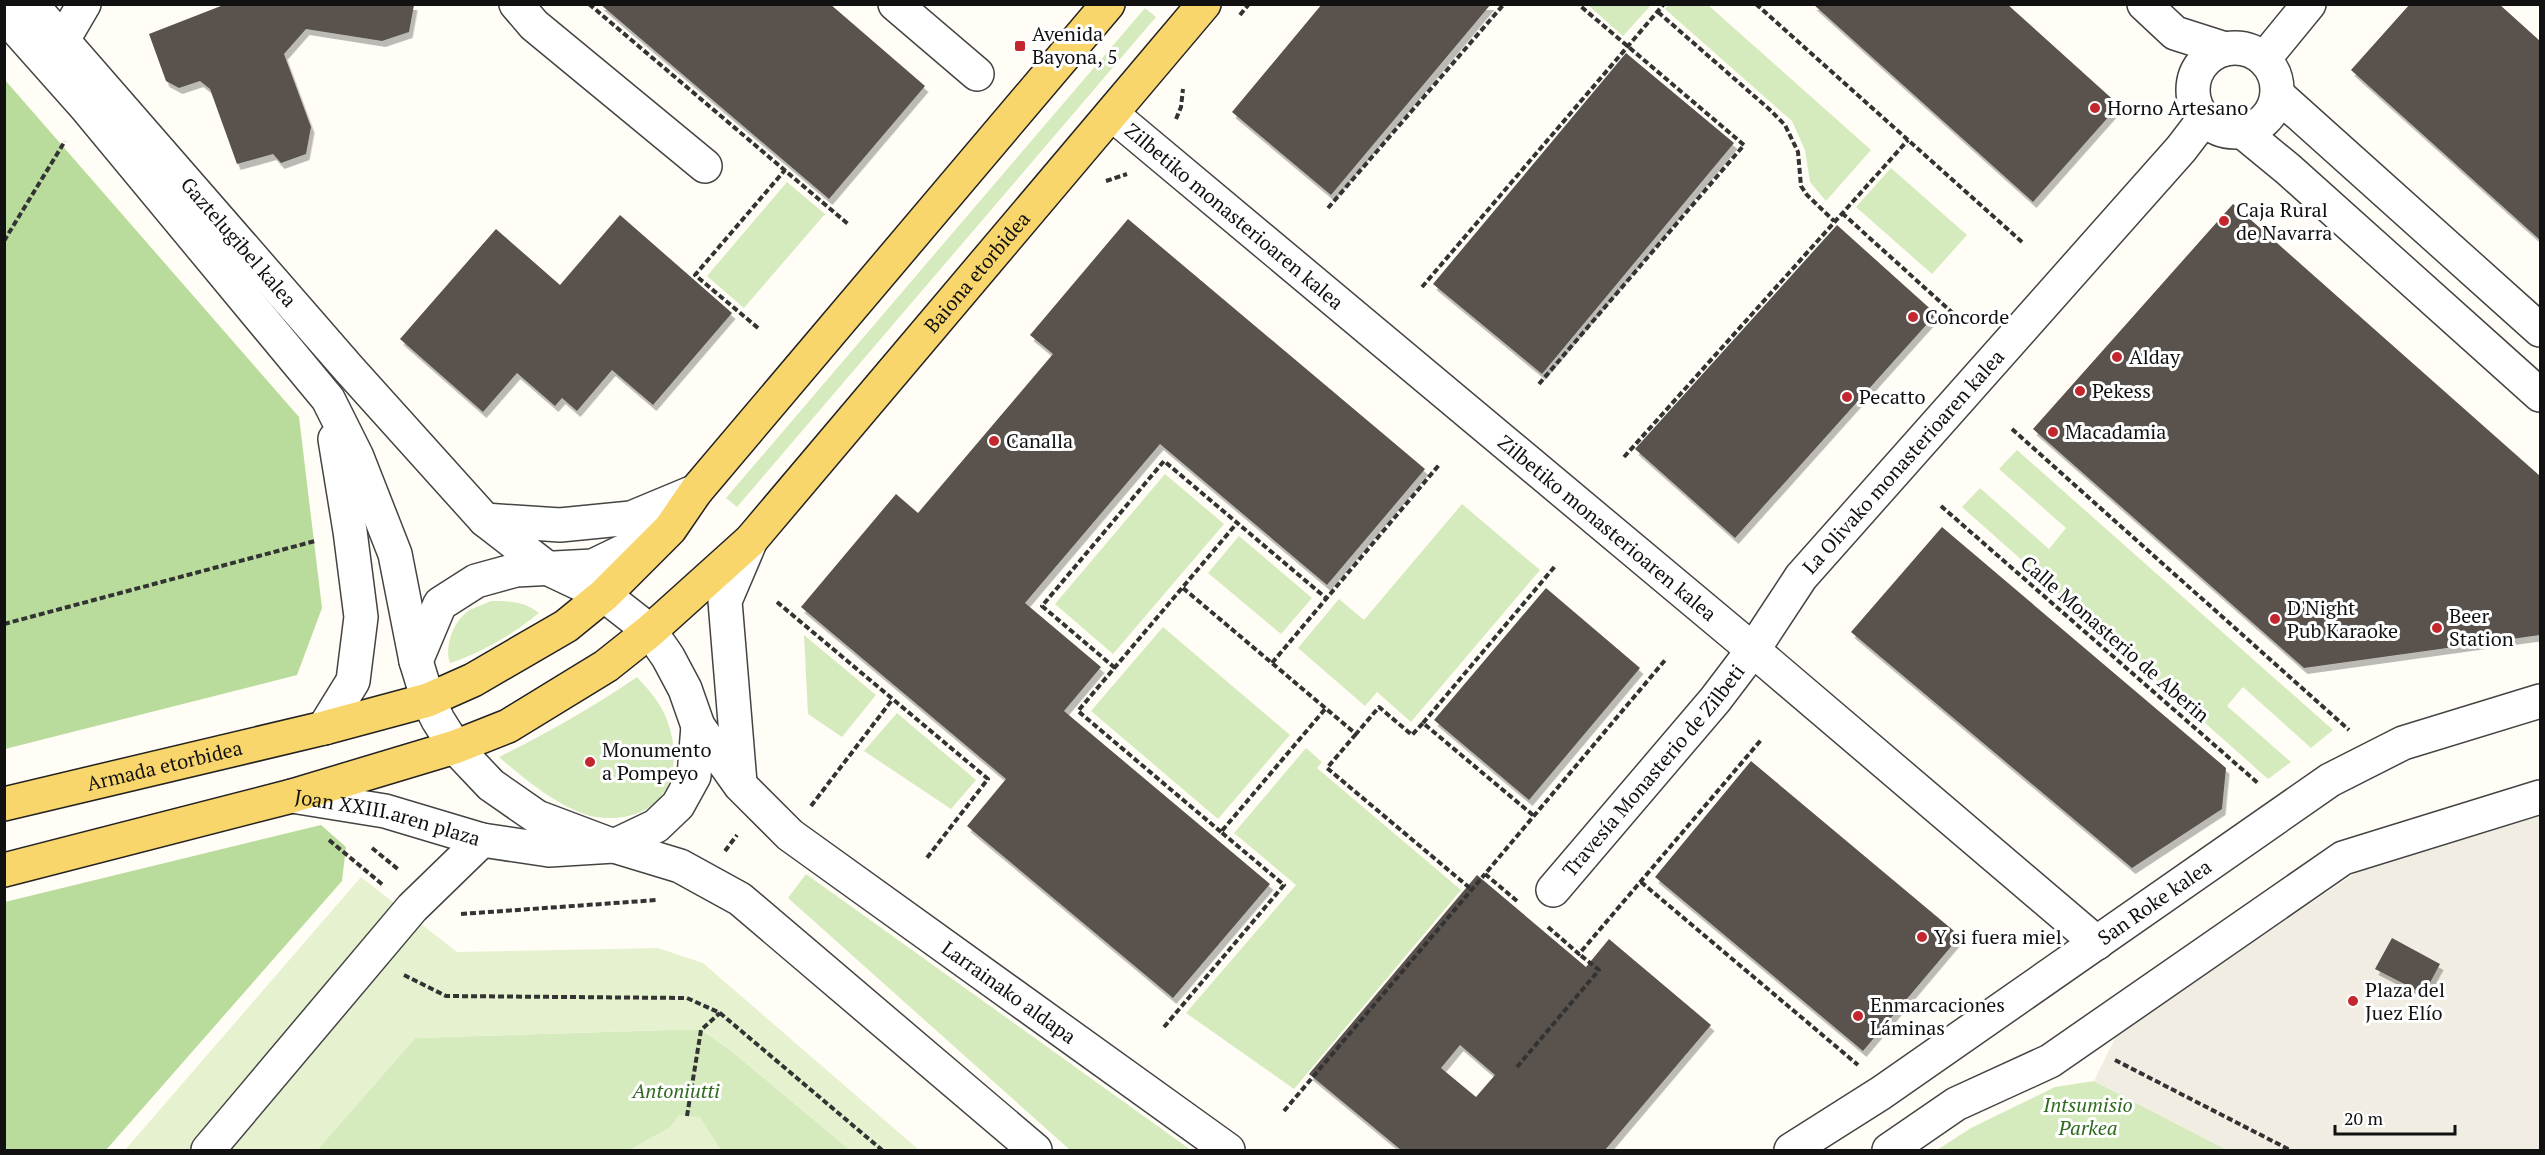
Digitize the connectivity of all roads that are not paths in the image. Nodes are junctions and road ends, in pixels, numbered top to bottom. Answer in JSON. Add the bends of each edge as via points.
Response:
{"nodes":[{"id":1,"x":31,"y":4,"type":"edge"},
{"id":2,"x":84,"y":4,"type":"edge"},
{"id":3,"x":516,"y":4,"type":"edge"},
{"id":4,"x":896,"y":4,"type":"edge"},
{"id":5,"x":1108,"y":4,"type":"edge"},
{"id":6,"x":1204,"y":4,"type":"edge"},
{"id":7,"x":2144,"y":4,"type":"edge"},
{"id":8,"x":2309,"y":4,"type":"edge"},
{"id":9,"x":4,"y":15,"type":"edge"},
{"id":10,"x":2175,"y":33,"type":"junction"},
{"id":11,"x":2225,"y":49,"type":"junction"},
{"id":12,"x":54,"y":50,"type":"junction"},
{"id":13,"x":2264,"y":58,"type":"junction"},
{"id":14,"x":977,"y":74,"type":"dead end"},
{"id":15,"x":2194,"y":80,"type":"junction"},
{"id":16,"x":2278,"y":95,"type":"junction"},
{"id":17,"x":1113,"y":115,"type":"junction"},
{"id":18,"x":2204,"y":119,"type":"junction"},
{"id":19,"x":2244,"y":132,"type":"junction"},
{"id":20,"x":705,"y":166,"type":"dead end"},
{"id":21,"x":2541,"y":330,"type":"edge"},
{"id":22,"x":2541,"y":395,"type":"edge"},
{"id":23,"x":328,"y":399,"type":"junction"},
{"id":24,"x":448,"y":481,"type":"joint"},
{"id":25,"x":696,"y":491,"type":"junction"},
{"id":26,"x":380,"y":517,"type":"joint"},
{"id":27,"x":485,"y":520,"type":"junction"},
{"id":28,"x":670,"y":529,"type":"junction"},
{"id":29,"x":751,"y":540,"type":"junction"},
{"id":30,"x":547,"y":568,"type":"junction"},
{"id":31,"x":604,"y":595,"type":"junction"},
{"id":32,"x":650,"y":631,"type":"junction"},
{"id":33,"x":1753,"y":650,"type":"junction"},
{"id":34,"x":416,"y":661,"type":"junction"},
{"id":35,"x":428,"y":700,"type":"junction"},
{"id":36,"x":2541,"y":701,"type":"edge"},
{"id":37,"x":698,"y":726,"type":"junction"},
{"id":38,"x":324,"y":728,"type":"junction"},
{"id":39,"x":455,"y":747,"type":"junction"},
{"id":40,"x":292,"y":796,"type":"junction"},
{"id":41,"x":750,"y":796,"type":"junction"},
{"id":42,"x":2541,"y":796,"type":"edge"},
{"id":43,"x":4,"y":804,"type":"edge"},
{"id":44,"x":790,"y":835,"type":"joint"},
{"id":45,"x":482,"y":840,"type":"junction"},
{"id":46,"x":614,"y":846,"type":"junction"},
{"id":47,"x":4,"y":870,"type":"edge"},
{"id":48,"x":1553,"y":890,"type":"dead end"},
{"id":49,"x":2097,"y":943,"type":"junction"},
{"id":50,"x":208,"y":1150,"type":"edge"},
{"id":51,"x":1035,"y":1150,"type":"edge"},
{"id":52,"x":1228,"y":1150,"type":"edge"},
{"id":53,"x":1791,"y":1150,"type":"edge"},
{"id":54,"x":1888,"y":1150,"type":"edge"}],
"edges":[{"from":1,"to":12,"type":"street","name":"Gaztelugibel kalea"},
{"from":2,"to":12,"type":"street"},
{"from":3,"to":20,"type":"street","via":[[534,25]]},
{"from":4,"to":14,"type":"street"},
{"from":5,"to":25,"type":"main road"},
{"from":6,"to":17,"type":"main road","name":"Baiona etorbidea"},
{"from":7,"to":10,"type":"street"},
{"from":8,"to":13,"type":"street"},
{"from":9,"to":12,"type":"street","name":"Gaztelugibel kalea"},
{"from":10,"to":11,"type":"street"},
{"from":10,"to":15,"type":"street"},
{"from":11,"to":13,"type":"street","via":[[2252,51]]},
{"from":11,"to":15,"type":"street","via":[[2205,60]]},
{"from":12,"to":23,"type":"street","name":"Gaztelugibel kalea","via":[[85,106]]},
{"from":12,"to":24,"type":"street","name":"Gaztelugibel kalea"},
{"from":13,"to":16,"type":"street","via":[[2277,82]]},
{"from":15,"to":18,"type":"street","via":[[2196,108]]},
{"from":16,"to":19,"type":"street","via":[[2266,119]]},
{"from":16,"to":21,"type":"street"},
{"from":17,"to":29,"type":"main road","name":"Baiona etorbidea"},
{"from":17,"to":33,"type":"street","name":"Zilbetiko monasterioaren kalea"},
{"from":18,"to":19,"type":"street","via":[[2229,133]]},
{"from":18,"to":33,"type":"street","name":"La Olivako monasterioaren kalea","via":[[1801,577]]},
{"from":19,"to":22,"type":"street"},
{"from":23,"to":26,"type":"street","name":"Gaztelugibel kalea","via":[[357,457]]},
{"from":23,"to":38,"type":"street","name":"Gaztelugibel kalea","via":[[361,617],[353,681]]},
{"from":24,"to":27,"type":"street","name":"Joan XXIII.aren plaza"},
{"from":25,"to":27,"type":"street","via":[[631,518],[560,525]]},
{"from":25,"to":28,"type":"main road","name":"Joan XXIII.aren plaza"},
{"from":26,"to":34,"type":"street","name":"Joan XXIII.aren plaza","via":[[395,554]]},
{"from":27,"to":30,"type":"street","name":"Joan XXIII.aren plaza"},
{"from":28,"to":30,"type":"street","name":"Joan XXIII.aren plaza","via":[[593,566]]},
{"from":28,"to":31,"type":"main road","name":"Joan XXIII.aren plaza"},
{"from":29,"to":32,"type":"main road","name":"Joan XXIII.aren plaza"},
{"from":29,"to":41,"type":"street","via":[[725,601]]},
{"from":30,"to":31,"type":"street","name":"Joan XXIII.aren plaza"},
{"from":30,"to":34,"type":"street","name":"Joan XXIII.aren plaza","via":[[516,570],[476,581],[440,603]]},
{"from":31,"to":32,"type":"street","name":"Joan XXIII.aren plaza"},
{"from":31,"to":35,"type":"main road","name":"Joan XXIII.aren plaza","via":[[566,626],[473,680]]},
{"from":32,"to":37,"type":"street","name":"Joan XXIII.aren plaza","via":[[681,681]]},
{"from":32,"to":39,"type":"main road","name":"Joan XXIII.aren plaza","via":[[606,666],[508,726]]},
{"from":33,"to":48,"type":"street","name":"Travesía Monasterio de Zilbeti"},
{"from":33,"to":49,"type":"street","name":"Zilbetiko monasterioaren kalea"},
{"from":34,"to":35,"type":"street","name":"Joan XXIII.aren plaza"},
{"from":35,"to":38,"type":"main road","name":"Joan XXIII.aren plaza"},
{"from":35,"to":39,"type":"street","name":"Joan XXIII.aren plaza"},
{"from":36,"to":49,"type":"street","name":"San Roke kalea","via":[[2403,742],[2330,780]]},
{"from":37,"to":41,"type":"street","name":"Joan XXIII.aren plaza"},
{"from":37,"to":46,"type":"street","name":"Joan XXIII.aren plaza","via":[[694,776],[678,805],[656,826]]},
{"from":38,"to":43,"type":"main road","name":"Armada etorbidea"},
{"from":39,"to":40,"type":"main road","name":"Joan XXIII.aren plaza"},
{"from":39,"to":46,"type":"street","name":"Joan XXIII.aren plaza","via":[[491,785],[537,818]]},
{"from":40,"to":45,"type":"street","name":"Joan XXIII.aren plaza","via":[[385,811]]},
{"from":40,"to":47,"type":"main road"},
{"from":41,"to":44,"type":"street","name":"Joan XXIII.aren plaza"},
{"from":42,"to":54,"type":"street","via":[[2343,858],[2050,1061],[1956,1104]]},
{"from":44,"to":52,"type":"street","name":"Larrainako aldapa"},
{"from":45,"to":46,"type":"street","name":"Joan XXIII.aren plaza","via":[[549,850]]},
{"from":45,"to":50,"type":"street","via":[[426,893]]},
{"from":46,"to":51,"type":"street","name":"Joan XXIII.aren plaza","via":[[680,866],[740,899]]},
{"from":49,"to":53,"type":"street","name":"San Roke kalea","via":[[1881,1093]]}]}
